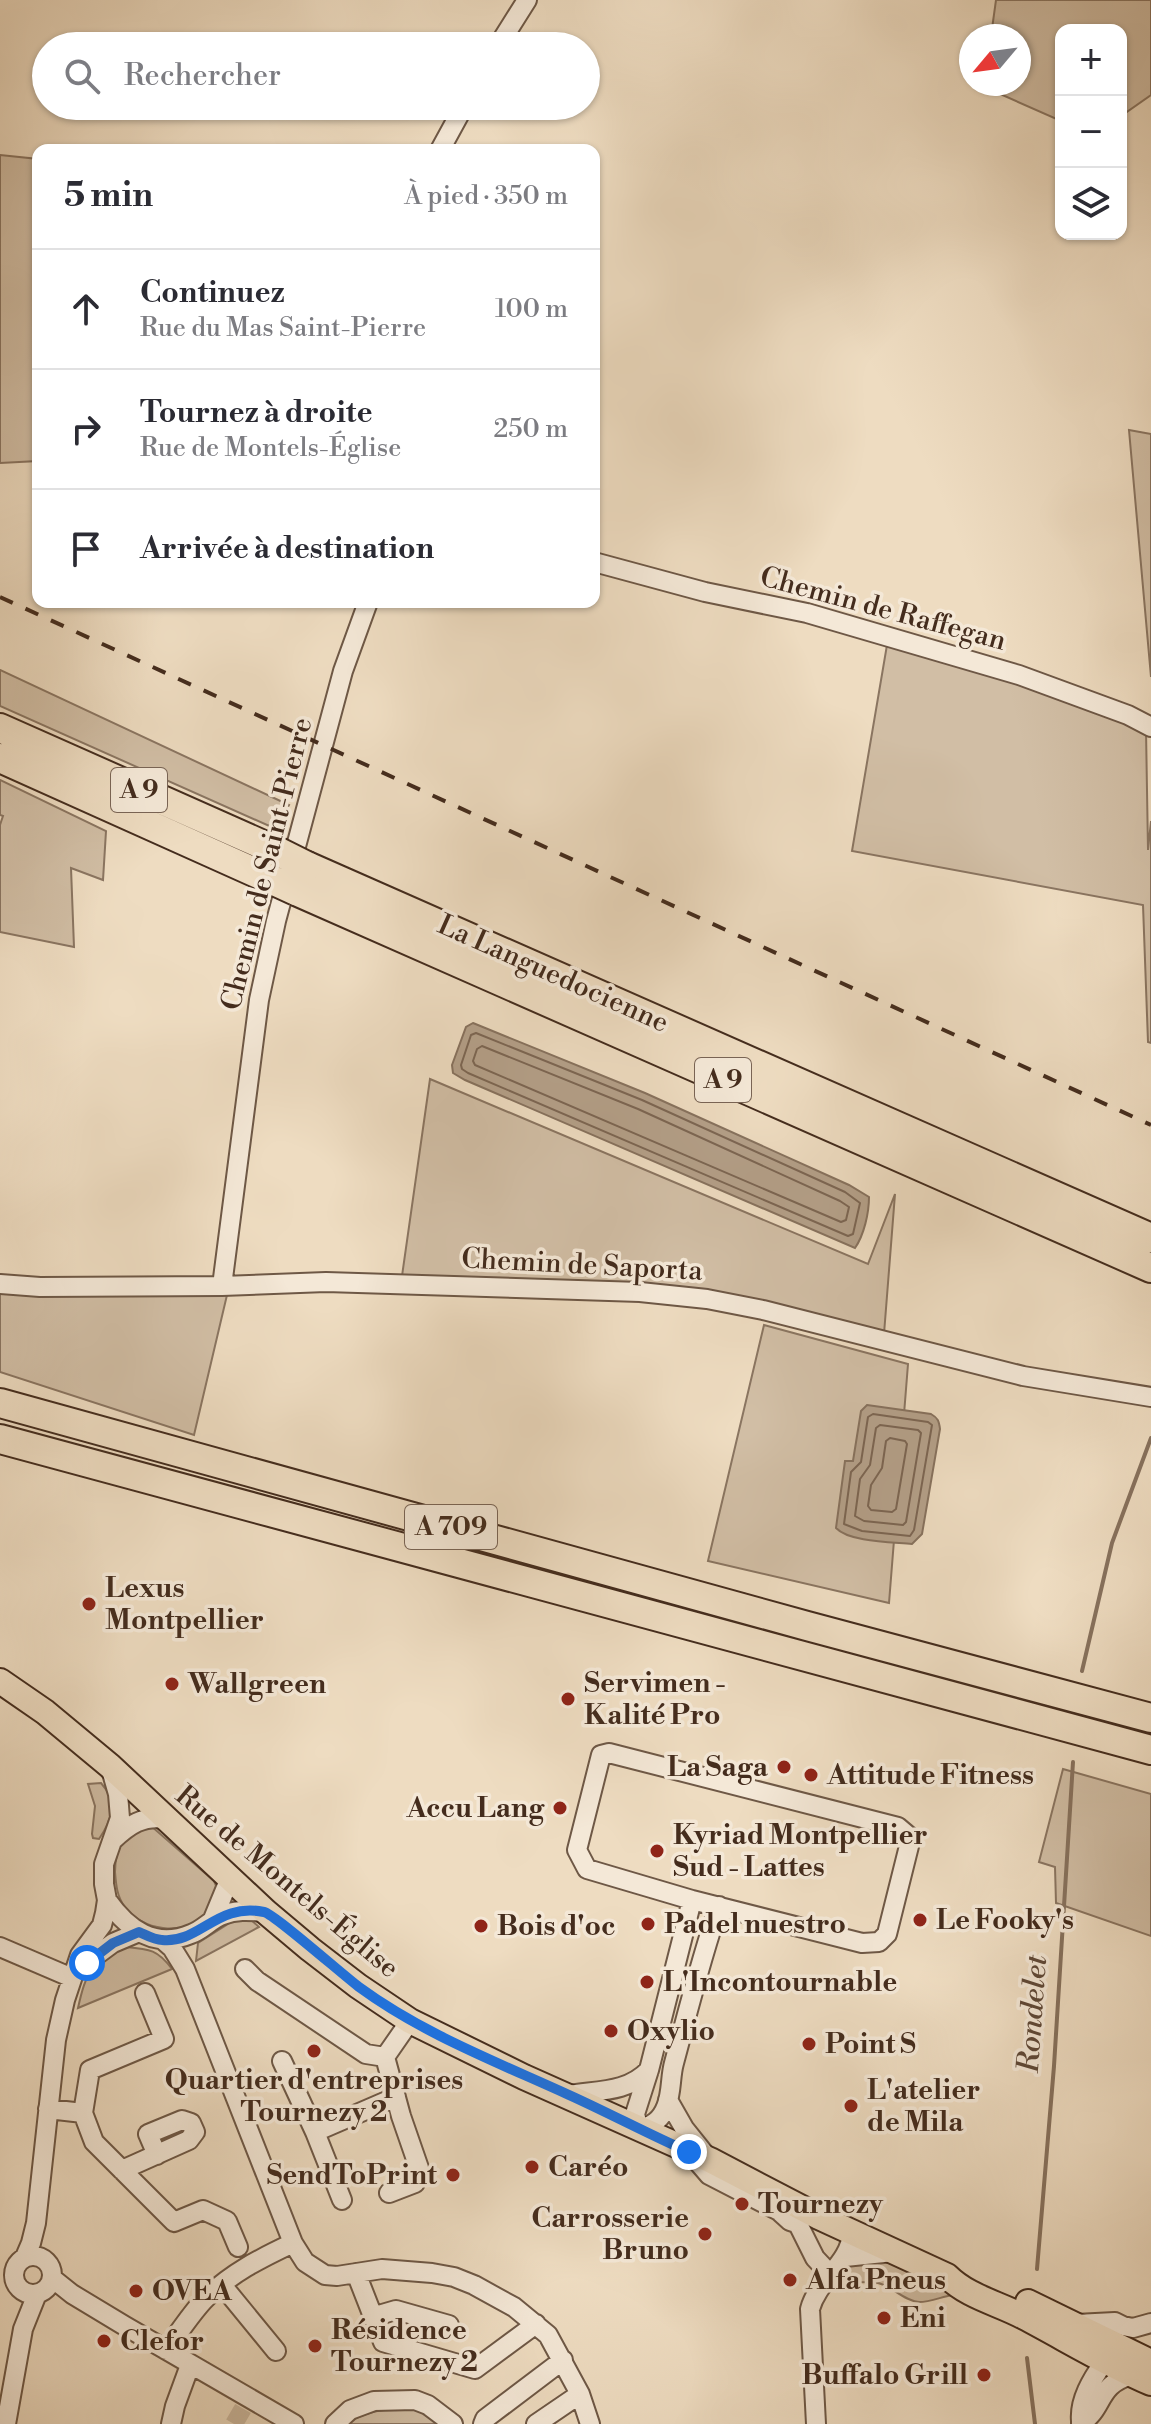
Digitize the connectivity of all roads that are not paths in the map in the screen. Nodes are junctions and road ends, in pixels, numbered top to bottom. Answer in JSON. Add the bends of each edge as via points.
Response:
{"nodes":[{"id":1,"x":527,"y":0,"type":"edge"},
{"id":2,"x":507,"y":32,"type":"edge"},
{"id":3,"x":456,"y":120,"type":"edge"},
{"id":4,"x":443,"y":144,"type":"edge"},
{"id":5,"x":600,"y":564,"type":"edge"},
{"id":6,"x":366,"y":608,"type":"edge"},
{"id":7,"x":1151,"y":727,"type":"edge"},
{"id":8,"x":0,"y":728,"type":"edge"},
{"id":9,"x":0,"y":758,"type":"edge"},
{"id":10,"x":288,"y":872,"type":"junction"},
{"id":11,"x":1151,"y":1238,"type":"edge"},
{"id":12,"x":1151,"y":1268,"type":"edge"},
{"id":13,"x":0,"y":1284,"type":"edge"},
{"id":14,"x":222,"y":1286,"type":"junction"},
{"id":15,"x":1151,"y":1397,"type":"edge"},
{"id":16,"x":0,"y":1403,"type":"edge"},
{"id":17,"x":0,"y":1439,"type":"edge"},
{"id":18,"x":0,"y":1681,"type":"edge"},
{"id":19,"x":1151,"y":1718,"type":"edge"},
{"id":20,"x":1097,"y":1735,"type":"junction"},
{"id":21,"x":1151,"y":1750,"type":"edge"},
{"id":22,"x":1151,"y":1758,"type":"edge"},
{"id":23,"x":110,"y":1766,"type":"junction"},
{"id":24,"x":166,"y":1819,"type":"junction"},
{"id":25,"x":113,"y":1840,"type":"junction"},
{"id":26,"x":230,"y":1878,"type":"junction"},
{"id":27,"x":107,"y":1900,"type":"junction"},
{"id":28,"x":692,"y":1900,"type":"junction"},
{"id":29,"x":719,"y":1906,"type":"junction"},
{"id":30,"x":266,"y":1912,"type":"junction"},
{"id":31,"x":213,"y":1919,"type":"junction"},
{"id":32,"x":139,"y":1932,"type":"junction"},
{"id":33,"x":193,"y":1934,"type":"junction"},
{"id":34,"x":164,"y":1941,"type":"junction"},
{"id":35,"x":0,"y":1947,"type":"edge"},
{"id":36,"x":185,"y":1969,"type":"junction"},
{"id":37,"x":245,"y":1969,"type":"dead end"},
{"id":38,"x":73,"y":1974,"type":"junction"},
{"id":39,"x":145,"y":1993,"type":"dead end"},
{"id":40,"x":410,"y":2021,"type":"junction"},
{"id":41,"x":385,"y":2057,"type":"junction"},
{"id":42,"x":282,"y":2061,"type":"dead end"},
{"id":43,"x":649,"y":2070,"type":"junction"},
{"id":44,"x":568,"y":2095,"type":"junction"},
{"id":45,"x":396,"y":2097,"type":"junction"},
{"id":46,"x":668,"y":2100,"type":"junction"},
{"id":47,"x":48,"y":2109,"type":"junction"},
{"id":48,"x":83,"y":2113,"type":"junction"},
{"id":49,"x":639,"y":2130,"type":"junction"},
{"id":50,"x":315,"y":2132,"type":"junction"},
{"id":51,"x":157,"y":2155,"type":"dead end"},
{"id":52,"x":699,"y":2156,"type":"junction"},
{"id":53,"x":122,"y":2170,"type":"junction"},
{"id":54,"x":389,"y":2193,"type":"dead end"},
{"id":55,"x":342,"y":2200,"type":"dead end"},
{"id":56,"x":785,"y":2200,"type":"junction"},
{"id":57,"x":799,"y":2224,"type":"junction"},
{"id":58,"x":843,"y":2228,"type":"junction"},
{"id":59,"x":293,"y":2243,"type":"junction"},
{"id":60,"x":809,"y":2244,"type":"junction"},
{"id":61,"x":238,"y":2247,"type":"dead end"},
{"id":62,"x":897,"y":2252,"type":"junction"},
{"id":63,"x":845,"y":2257,"type":"junction"},
{"id":64,"x":20,"y":2261,"type":"edge"},
{"id":65,"x":356,"y":2273,"type":"junction"},
{"id":66,"x":830,"y":2274,"type":"junction"},
{"id":67,"x":947,"y":2276,"type":"junction"},
{"id":68,"x":222,"y":2285,"type":"junction"},
{"id":69,"x":46,"y":2286,"type":"junction"},
{"id":70,"x":18,"y":2288,"type":"junction"},
{"id":71,"x":372,"y":2317,"type":"junction"},
{"id":72,"x":1151,"y":2323,"type":"edge"},
{"id":73,"x":536,"y":2324,"type":"junction"},
{"id":74,"x":1073,"y":2324,"type":"junction"},
{"id":75,"x":449,"y":2325,"type":"dead end"},
{"id":76,"x":23,"y":2329,"type":"junction"},
{"id":77,"x":1151,"y":2335,"type":"edge"},
{"id":78,"x":166,"y":2350,"type":"junction"},
{"id":79,"x":276,"y":2351,"type":"dead end"},
{"id":80,"x":1112,"y":2354,"type":"junction"},
{"id":81,"x":563,"y":2360,"type":"junction"},
{"id":82,"x":190,"y":2365,"type":"junction"},
{"id":83,"x":1146,"y":2372,"type":"edge"},
{"id":84,"x":580,"y":2394,"type":"junction"},
{"id":85,"x":545,"y":2421,"type":"edge"},
{"id":86,"x":6,"y":2424,"type":"edge"},
{"id":87,"x":171,"y":2424,"type":"edge"},
{"id":88,"x":294,"y":2424,"type":"edge"},
{"id":89,"x":335,"y":2424,"type":"edge"},
{"id":90,"x":453,"y":2424,"type":"edge"},
{"id":91,"x":483,"y":2424,"type":"edge"},
{"id":92,"x":590,"y":2424,"type":"edge"},
{"id":93,"x":816,"y":2424,"type":"edge"},
{"id":94,"x":1081,"y":2424,"type":"edge"}],
"edges":[{"from":1,"to":2,"type":"street"},
{"from":3,"to":4,"type":"street"},
{"from":5,"to":7,"type":"street","name":"Chemin de Raffegan","via":[[807,613],[1019,675]]},
{"from":6,"to":14,"type":"street","name":"Chemin de Saint-Pierre","via":[[343,671],[270,947]]},
{"from":8,"to":10,"type":"highway","name":"La Languedocienne","number":"A 9"},
{"from":9,"to":10,"type":"highway","name":"La Languedocienne","number":"A 9"},
{"from":10,"to":11,"type":"highway","name":"La Languedocienne","number":"A 9"},
{"from":10,"to":12,"type":"highway","name":"La Languedocienne","number":"A 9"},
{"from":13,"to":14,"type":"street","name":"Chemin de Saporta"},
{"from":14,"to":15,"type":"street","name":"Chemin de Saporta","via":[[342,1282],[707,1299],[1023,1376]]},
{"from":16,"to":19,"type":"highway","number":"A 709"},
{"from":17,"to":20,"type":"highway","number":"A 709"},
{"from":18,"to":23,"type":"main road","name":"Rue de Montels-Église"},
{"from":20,"to":21,"type":"highway","number":"A 709"},
{"from":20,"to":22,"type":"highway"},
{"from":23,"to":24,"type":"main road","name":"Rue de Montels-Église"},
{"from":23,"to":25,"type":"street","via":[[120,1806]]},
{"from":24,"to":25,"type":"street","via":[[139,1821]]},
{"from":24,"to":26,"type":"main road","name":"Rue de Montels-Église"},
{"from":25,"to":27,"type":"street","via":[[104,1864]]},
{"from":26,"to":30,"type":"main road","name":"Rue de Montels-Église"},
{"from":26,"to":31,"type":"street"},
{"from":27,"to":32,"type":"street"},
{"from":27,"to":38,"type":"street","via":[[102,1925]]},
{"from":28,"to":29,"type":"street"},
{"from":28,"to":29,"type":"street","via":[[587,1869],[581,1860],[577,1850],[601,1755],[898,1827],[911,1838],[887,1934],[879,1942],[862,1943]]},
{"from":28,"to":43,"type":"street"},
{"from":29,"to":46,"type":"street"},
{"from":30,"to":31,"type":"street","via":[[237,1911]]},
{"from":30,"to":40,"type":"main road","name":"Rue de Montels-Église"},
{"from":31,"to":33,"type":"street"},
{"from":32,"to":34,"type":"street"},
{"from":32,"to":38,"type":"street","via":[[113,1943]]},
{"from":33,"to":34,"type":"street"},
{"from":33,"to":36,"type":"street"},
{"from":34,"to":36,"type":"street"},
{"from":35,"to":38,"type":"street"},
{"from":36,"to":59,"type":"street"},
{"from":37,"to":41,"type":"street","via":[[366,2054]]},
{"from":38,"to":47,"type":"street","via":[[56,2040]]},
{"from":39,"to":48,"type":"street","via":[[164,2039],[90,2070]]},
{"from":40,"to":41,"type":"street"},
{"from":40,"to":44,"type":"main road","name":"Rue de Montels-Église"},
{"from":41,"to":45,"type":"street"},
{"from":42,"to":50,"type":"street"},
{"from":43,"to":44,"type":"street","via":[[617,2089]]},
{"from":43,"to":49,"type":"street","via":[[635,2114]]},
{"from":44,"to":49,"type":"main road","name":"Rue de Montels-Église"},
{"from":45,"to":50,"type":"street"},
{"from":45,"to":54,"type":"street","via":[[419,2168],[415,2183]]},
{"from":46,"to":49,"type":"street","via":[[658,2120]]},
{"from":46,"to":52,"type":"street"},
{"from":47,"to":48,"type":"street"},
{"from":47,"to":64,"type":"street","via":[[36,2223]]},
{"from":48,"to":53,"type":"street","via":[[94,2142]]},
{"from":49,"to":52,"type":"main road","name":"Rue de Montels-Église"},
{"from":50,"to":55,"type":"street"},
{"from":51,"to":53,"type":"street"},
{"from":52,"to":56,"type":"main road","name":"Rue de Montels-Église"},
{"from":52,"to":57,"type":"street","name":"Rue de Montels-Église","via":[[709,2175]]},
{"from":53,"to":61,"type":"street","via":[[174,2222],[203,2210],[227,2221]]},
{"from":56,"to":57,"type":"street"},
{"from":56,"to":58,"type":"main road","name":"Rue de Montels-Église"},
{"from":57,"to":60,"type":"street"},
{"from":58,"to":60,"type":"street","via":[[819,2234]]},
{"from":58,"to":62,"type":"main road","name":"Rue de Montels-Église"},
{"from":58,"to":63,"type":"street","via":[[851,2240]]},
{"from":59,"to":65,"type":"street","via":[[305,2262],[325,2275]]},
{"from":59,"to":68,"type":"street","via":[[255,2260]]},
{"from":60,"to":66,"type":"street"},
{"from":62,"to":63,"type":"street"},
{"from":62,"to":67,"type":"main road","name":"Rue de Montels-Église"},
{"from":63,"to":66,"type":"street"},
{"from":64,"to":69,"type":"street","via":[[50,2266]]},
{"from":64,"to":70,"type":"street","via":[[13,2276]]},
{"from":65,"to":71,"type":"street"},
{"from":65,"to":73,"type":"street","via":[[411,2270],[454,2277],[494,2294]]},
{"from":66,"to":93,"type":"street","via":[[810,2309]]},
{"from":67,"to":74,"type":"main road","name":"Rue de Montels-Église","via":[[963,2273]]},
{"from":67,"to":80,"type":"main road","name":"Rue de Montels-Église","via":[[957,2286]]},
{"from":68,"to":78,"type":"street"},
{"from":68,"to":79,"type":"street"},
{"from":69,"to":70,"type":"street","via":[[27,2294]]},
{"from":69,"to":76,"type":"street"},
{"from":69,"to":78,"type":"street","via":[[72,2294]]},
{"from":70,"to":76,"type":"street"},
{"from":71,"to":73,"type":"street","via":[[383,2342],[475,2369]]},
{"from":71,"to":75,"type":"street","via":[[396,2310]]},
{"from":72,"to":74,"type":"street","via":[[1133,2328],[1115,2322]]},
{"from":73,"to":81,"type":"street"},
{"from":74,"to":80,"type":"main road","name":"Rue de Montels-Église"},
{"from":76,"to":86,"type":"street"},
{"from":77,"to":80,"type":"street"},
{"from":78,"to":82,"type":"street"},
{"from":80,"to":83,"type":"main road","name":"Rue de Montels-Église"},
{"from":80,"to":94,"type":"street","via":[[1090,2382]]},
{"from":81,"to":84,"type":"street"},
{"from":81,"to":91,"type":"street"},
{"from":82,"to":87,"type":"street"},
{"from":82,"to":88,"type":"street"},
{"from":83,"to":94,"type":"street","via":[[1112,2383]]},
{"from":84,"to":85,"type":"street"},
{"from":84,"to":92,"type":"street"},
{"from":89,"to":90,"type":"street","via":[[350,2410],[374,2401],[415,2400]]}]}
